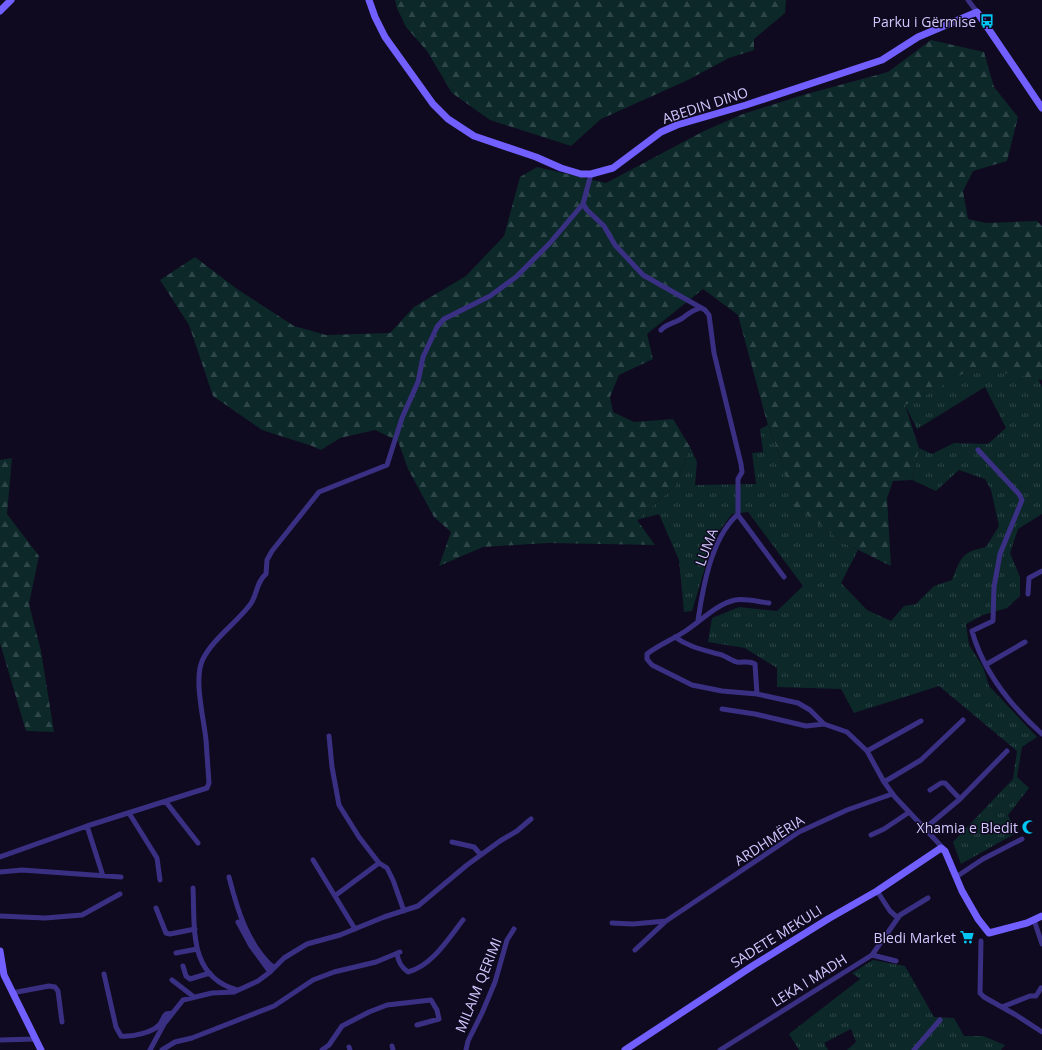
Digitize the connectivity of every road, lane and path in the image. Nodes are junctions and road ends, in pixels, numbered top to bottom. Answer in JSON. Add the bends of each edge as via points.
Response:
{"nodes":[{"id":1,"x":11,"y":0,"type":"edge"},
{"id":2,"x":369,"y":0,"type":"edge"},
{"id":3,"x":968,"y":0,"type":"edge"},
{"id":4,"x":0,"y":11,"type":"edge"},
{"id":5,"x":977,"y":12,"type":"junction"},
{"id":6,"x":1042,"y":108,"type":"edge"},
{"id":7,"x":591,"y":174,"type":"junction"},
{"id":8,"x":583,"y":204,"type":"junction"},
{"id":9,"x":700,"y":308,"type":"junction"},
{"id":10,"x":661,"y":330,"type":"dead end"},
{"id":11,"x":978,"y":450,"type":"dead end"},
{"id":12,"x":738,"y":515,"type":"junction"},
{"id":13,"x":1042,"y":571,"type":"edge"},
{"id":14,"x":784,"y":577,"type":"dead end"},
{"id":15,"x":1028,"y":594,"type":"dead end"},
{"id":16,"x":769,"y":603,"type":"dead end"},
{"id":17,"x":698,"y":620,"type":"junction"},
{"id":18,"x":675,"y":637,"type":"junction"},
{"id":19,"x":1025,"y":642,"type":"dead end"},
{"id":20,"x":987,"y":664,"type":"junction"},
{"id":21,"x":757,"y":694,"type":"junction"},
{"id":22,"x":722,"y":709,"type":"dead end"},
{"id":23,"x":921,"y":720,"type":"dead end"},
{"id":24,"x":963,"y":720,"type":"dead end"},
{"id":25,"x":824,"y":724,"type":"junction"},
{"id":26,"x":1042,"y":734,"type":"edge"},
{"id":27,"x":329,"y":736,"type":"dead end"},
{"id":28,"x":867,"y":751,"type":"junction"},
{"id":29,"x":1007,"y":751,"type":"dead end"},
{"id":30,"x":884,"y":782,"type":"junction"},
{"id":31,"x":930,"y":790,"type":"dead end"},
{"id":32,"x":892,"y":794,"type":"junction"},
{"id":33,"x":960,"y":799,"type":"junction"},
{"id":34,"x":166,"y":802,"type":"junction"},
{"id":35,"x":129,"y":813,"type":"junction"},
{"id":36,"x":908,"y":813,"type":"junction"},
{"id":37,"x":531,"y":819,"type":"dead end"},
{"id":38,"x":87,"y":826,"type":"junction"},
{"id":39,"x":924,"y":830,"type":"junction"},
{"id":40,"x":871,"y":835,"type":"dead end"},
{"id":41,"x":1022,"y":839,"type":"dead end"},
{"id":42,"x":452,"y":842,"type":"dead end"},
{"id":43,"x":198,"y":843,"type":"dead end"},
{"id":44,"x":943,"y":848,"type":"junction"},
{"id":45,"x":481,"y":855,"type":"junction"},
{"id":46,"x":0,"y":857,"type":"edge"},
{"id":47,"x":313,"y":860,"type":"dead end"},
{"id":48,"x":379,"y":863,"type":"junction"},
{"id":49,"x":0,"y":872,"type":"edge"},
{"id":50,"x":103,"y":876,"type":"junction"},
{"id":51,"x":121,"y":877,"type":"dead end"},
{"id":52,"x":229,"y":877,"type":"dead end"},
{"id":53,"x":956,"y":877,"type":"junction"},
{"id":54,"x":160,"y":880,"type":"dead end"},
{"id":55,"x":193,"y":888,"type":"dead end"},
{"id":56,"x":877,"y":891,"type":"junction"},
{"id":57,"x":120,"y":894,"type":"dead end"},
{"id":58,"x":336,"y":895,"type":"junction"},
{"id":59,"x":928,"y":898,"type":"dead end"},
{"id":60,"x":156,"y":908,"type":"dead end"},
{"id":61,"x":404,"y":911,"type":"junction"},
{"id":62,"x":0,"y":916,"type":"edge"},
{"id":63,"x":1042,"y":916,"type":"edge"},
{"id":64,"x":898,"y":918,"type":"junction"},
{"id":65,"x":463,"y":920,"type":"dead end"},
{"id":66,"x":1034,"y":920,"type":"junction"},
{"id":67,"x":666,"y":921,"type":"junction"},
{"id":68,"x":238,"y":922,"type":"dead end"},
{"id":69,"x":612,"y":923,"type":"dead end"},
{"id":70,"x":195,"y":929,"type":"junction"},
{"id":71,"x":355,"y":929,"type":"junction"},
{"id":72,"x":514,"y":929,"type":"dead end"},
{"id":73,"x":981,"y":941,"type":"dead end"},
{"id":74,"x":1042,"y":944,"type":"edge"},
{"id":75,"x":197,"y":949,"type":"junction"},
{"id":76,"x":636,"y":950,"type":"dead end"},
{"id":77,"x":0,"y":951,"type":"edge"},
{"id":78,"x":176,"y":953,"type":"dead end"},
{"id":79,"x":872,"y":955,"type":"junction"},
{"id":80,"x":896,"y":960,"type":"dead end"},
{"id":81,"x":183,"y":966,"type":"dead end"},
{"id":82,"x":272,"y":970,"type":"junction"},
{"id":83,"x":1,"y":972,"type":"edge"},
{"id":84,"x":210,"y":973,"type":"junction"},
{"id":85,"x":104,"y":974,"type":"dead end"},
{"id":86,"x":172,"y":980,"type":"dead end"},
{"id":87,"x":1041,"y":988,"type":"dead end"},
{"id":88,"x":238,"y":990,"type":"junction"},
{"id":89,"x":12,"y":993,"type":"junction"},
{"id":90,"x":194,"y":997,"type":"junction"},
{"id":91,"x":1002,"y":1006,"type":"junction"},
{"id":92,"x":173,"y":1012,"type":"junction"},
{"id":93,"x":940,"y":1020,"type":"dead end"},
{"id":94,"x":62,"y":1022,"type":"dead end"},
{"id":95,"x":417,"y":1025,"type":"dead end"},
{"id":96,"x":1041,"y":1030,"type":"edge"},
{"id":97,"x":35,"y":1038,"type":"junction"},
{"id":98,"x":0,"y":1040,"type":"edge"},
{"id":99,"x":41,"y":1050,"type":"edge"},
{"id":100,"x":150,"y":1050,"type":"edge"},
{"id":101,"x":162,"y":1050,"type":"edge"},
{"id":102,"x":322,"y":1050,"type":"edge"},
{"id":103,"x":466,"y":1050,"type":"edge"},
{"id":104,"x":625,"y":1050,"type":"edge"},
{"id":105,"x":720,"y":1050,"type":"edge"},
{"id":106,"x":914,"y":1050,"type":"edge"}],
"edges":[{"from":1,"to":4,"type":"street"},
{"from":2,"to":7,"type":"street","name":"ABEDIN DINO","via":[[385,37],[448,119],[474,136],[561,168]]},
{"from":3,"to":5,"type":"street"},
{"from":5,"to":6,"type":"street"},
{"from":5,"to":7,"type":"street","name":"ABEDIN DINO","via":[[918,37],[882,60],[746,106],[677,125],[661,132],[613,168]]},
{"from":7,"to":8,"type":"street"},
{"from":8,"to":9,"type":"street","via":[[604,226],[615,245],[643,275]]},
{"from":8,"to":34,"type":"street","via":[[549,244],[516,276],[490,296],[444,319],[437,327],[423,357],[418,382],[402,418],[387,465],[319,492],[272,551],[267,560],[266,574],[260,579],[255,598],[202,659],[198,693],[206,740],[209,786]]},
{"from":9,"to":10,"type":"street"},
{"from":9,"to":12,"type":"street","via":[[709,315],[714,353],[741,464],[742,472],[738,479]]},
{"from":11,"to":20,"type":"street","via":[[1022,500],[1000,554],[994,587],[993,621],[972,631],[976,646]]},
{"from":12,"to":14,"type":"street"},
{"from":12,"to":17,"type":"street","name":"LUMA","via":[[728,523],[714,551]]},
{"from":13,"to":15,"type":"street","via":[[1029,578]]},
{"from":16,"to":17,"type":"street","via":[[735,600]]},
{"from":17,"to":18,"type":"street"},
{"from":18,"to":21,"type":"street","via":[[696,649],[737,662],[755,664]]},
{"from":18,"to":21,"type":"street","via":[[647,654],[647,659],[652,665],[692,685]]},
{"from":19,"to":20,"type":"street"},
{"from":20,"to":26,"type":"street","via":[[1012,704]]},
{"from":21,"to":25,"type":"street","via":[[798,703],[810,710]]},
{"from":22,"to":25,"type":"street","via":[[806,726]]},
{"from":23,"to":28,"type":"street"},
{"from":24,"to":30,"type":"street","via":[[921,760]]},
{"from":25,"to":28,"type":"street","via":[[847,732]]},
{"from":27,"to":48,"type":"street","via":[[339,805]]},
{"from":28,"to":30,"type":"street"},
{"from":29,"to":33,"type":"street"},
{"from":30,"to":32,"type":"street"},
{"from":31,"to":33,"type":"street","via":[[945,782]]},
{"from":32,"to":36,"type":"street"},
{"from":32,"to":67,"type":"street","name":"ARDHMËRIA","via":[[847,810],[799,832]]},
{"from":33,"to":39,"type":"street"},
{"from":34,"to":35,"type":"street"},
{"from":34,"to":43,"type":"street"},
{"from":35,"to":38,"type":"street"},
{"from":35,"to":54,"type":"street","via":[[157,858]]},
{"from":36,"to":39,"type":"street"},
{"from":36,"to":40,"type":"street"},
{"from":37,"to":45,"type":"street"},
{"from":38,"to":46,"type":"street"},
{"from":38,"to":50,"type":"street"},
{"from":39,"to":44,"type":"street"},
{"from":41,"to":53,"type":"street","via":[[983,859]]},
{"from":42,"to":45,"type":"street","via":[[474,847]]},
{"from":44,"to":53,"type":"street"},
{"from":44,"to":56,"type":"street","name":"SADETE MEKULI"},
{"from":45,"to":61,"type":"street","via":[[427,900]]},
{"from":47,"to":58,"type":"street"},
{"from":48,"to":58,"type":"street"},
{"from":48,"to":61,"type":"street","via":[[387,868]]},
{"from":49,"to":50,"type":"street","via":[[22,870]]},
{"from":50,"to":51,"type":"street"},
{"from":52,"to":82,"type":"street","via":[[242,920],[251,939]]},
{"from":53,"to":66,"type":"street","via":[[978,919],[989,933]]},
{"from":55,"to":70,"type":"street"},
{"from":56,"to":64,"type":"street","via":[[890,912]]},
{"from":56,"to":104,"type":"street","name":"SADETE MEKULI","via":[[828,919]]},
{"from":57,"to":62,"type":"street","via":[[82,915],[45,918]]},
{"from":58,"to":71,"type":"street"},
{"from":59,"to":64,"type":"street","name":"LEKA I MADH"},
{"from":60,"to":70,"type":"street","via":[[166,933]]},
{"from":61,"to":71,"type":"street"},
{"from":63,"to":66,"type":"street"},
{"from":64,"to":79,"type":"street","name":"LEKA I MADH"},
{"from":65,"to":101,"type":"street","via":[[438,952],[413,971],[403,969],[398,961],[399,953],[376,962],[334,972],[313,980],[269,1008],[175,1042]]},
{"from":66,"to":74,"type":"street"},
{"from":67,"to":69,"type":"street","name":"ARDHMËRIA"},
{"from":67,"to":76,"type":"street","name":"ARDHMËRIA"},
{"from":68,"to":82,"type":"street","via":[[251,946]]},
{"from":70,"to":75,"type":"street"},
{"from":71,"to":82,"type":"street","via":[[307,944],[290,954]]},
{"from":72,"to":103,"type":"street","name":"MILAIM QERIMI","via":[[507,940],[495,982]]},
{"from":73,"to":91,"type":"street","via":[[980,993]]},
{"from":75,"to":78,"type":"street"},
{"from":75,"to":84,"type":"street","via":[[205,968]]},
{"from":77,"to":83,"type":"street"},
{"from":79,"to":80,"type":"street"},
{"from":79,"to":105,"type":"street","name":"LEKA I MADH"},
{"from":81,"to":84,"type":"street","via":[[186,976],[190,979]]},
{"from":82,"to":88,"type":"street","via":[[258,981]]},
{"from":83,"to":89,"type":"street"},
{"from":84,"to":88,"type":"street","via":[[228,987]]},
{"from":85,"to":92,"type":"street","via":[[116,1027],[121,1036],[154,1028],[166,1014]]},
{"from":86,"to":90,"type":"street"},
{"from":87,"to":91,"type":"street","via":[[1036,996]]},
{"from":88,"to":90,"type":"street"},
{"from":89,"to":94,"type":"street","via":[[55,987],[58,991]]},
{"from":89,"to":97,"type":"street"},
{"from":90,"to":92,"type":"street","via":[[183,1000]]},
{"from":91,"to":96,"type":"street"},
{"from":92,"to":100,"type":"street"},
{"from":93,"to":106,"type":"street"},
{"from":95,"to":102,"type":"street","via":[[439,1019],[431,1000],[387,1005],[369,1012],[342,1026],[329,1045]]},
{"from":97,"to":98,"type":"street"},
{"from":97,"to":99,"type":"street"}]}
